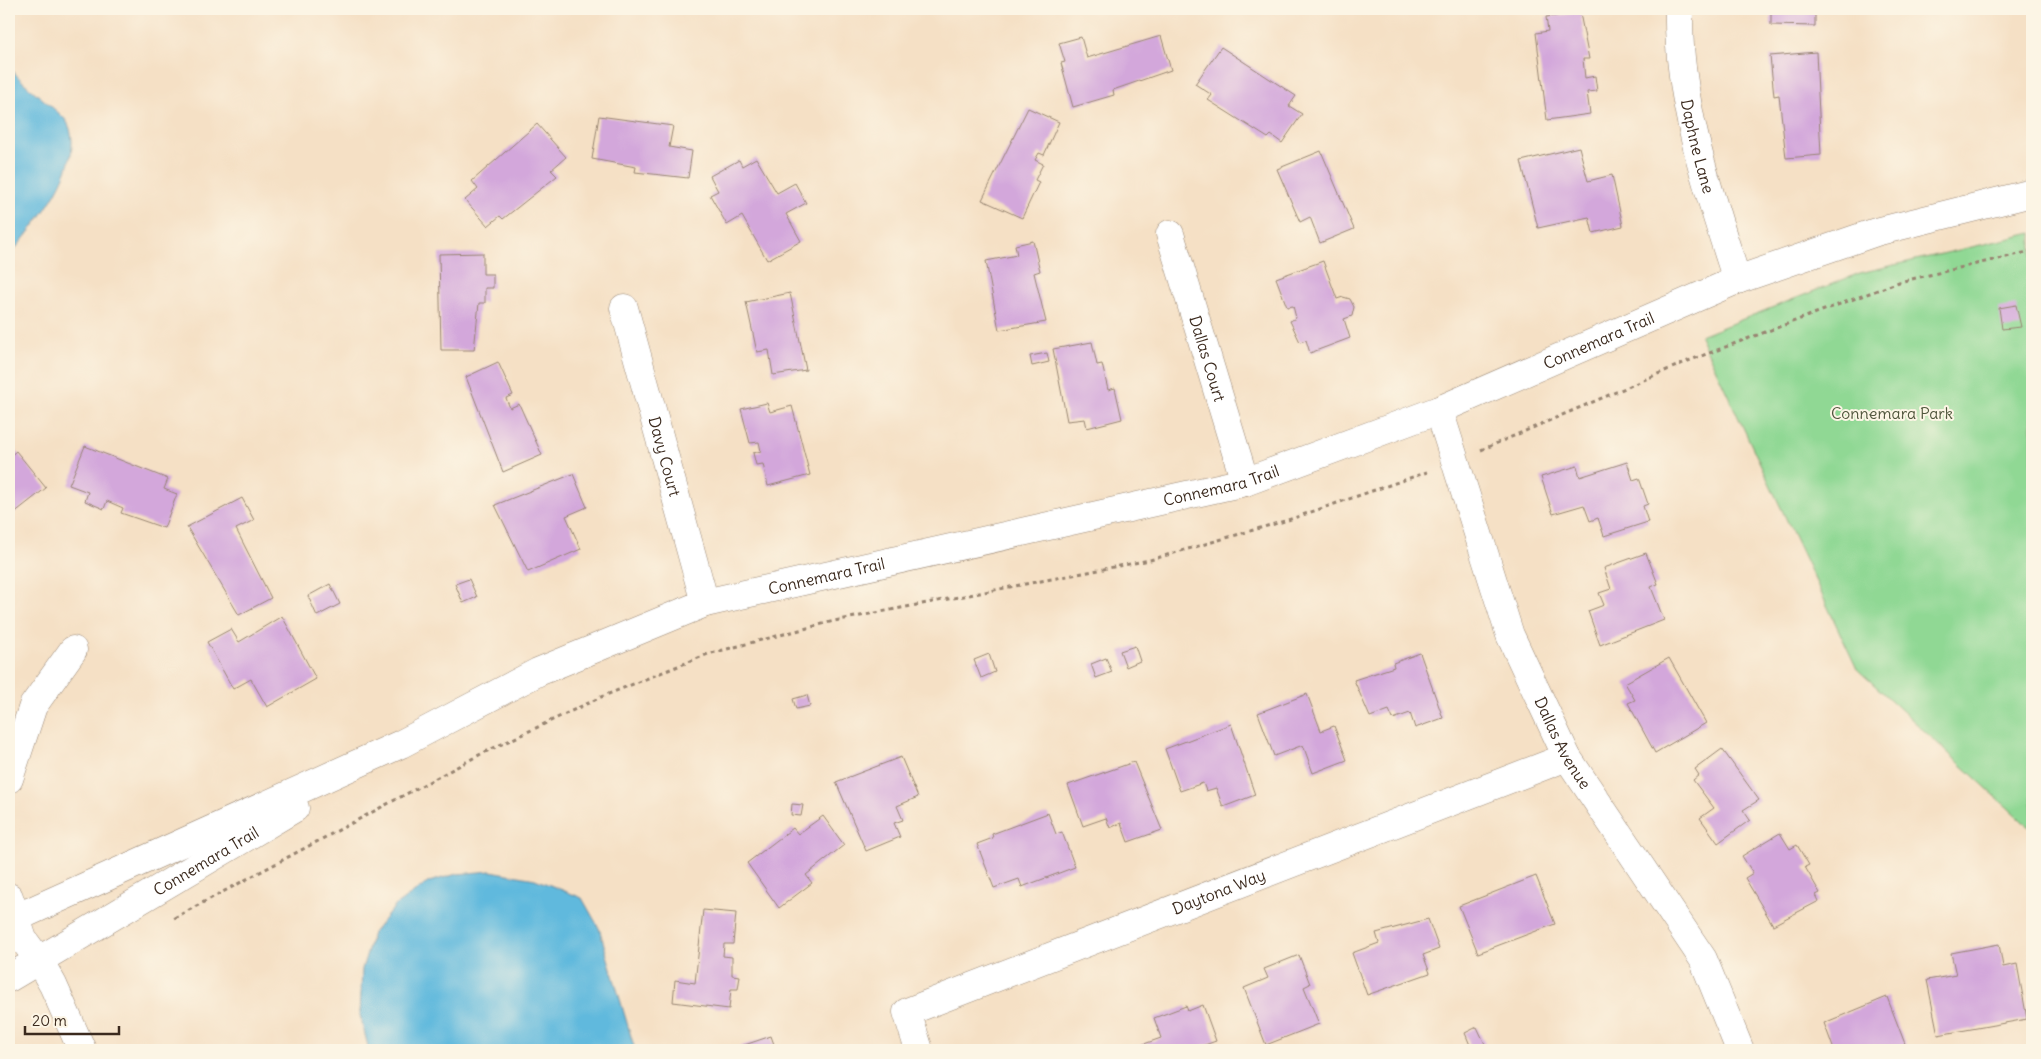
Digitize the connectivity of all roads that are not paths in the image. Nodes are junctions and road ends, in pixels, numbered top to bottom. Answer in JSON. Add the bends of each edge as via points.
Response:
{"nodes":[{"id":1,"x":1679,"y":9,"type":"edge"},
{"id":2,"x":2032,"y":193,"type":"edge"},
{"id":3,"x":1170,"y":234,"type":"dead end"},
{"id":4,"x":1737,"y":280,"type":"junction"},
{"id":5,"x":624,"y":308,"type":"dead end"},
{"id":6,"x":1439,"y":410,"type":"junction"},
{"id":7,"x":1245,"y":482,"type":"junction"},
{"id":8,"x":705,"y":603,"type":"junction"},
{"id":9,"x":73,"y":650,"type":"dead end"},
{"id":10,"x":401,"y":744,"type":"junction"},
{"id":11,"x":1567,"y":757,"type":"junction"},
{"id":12,"x":9,"y":778,"type":"edge"},
{"id":13,"x":14,"y":918,"type":"edge"},
{"id":14,"x":40,"y":962,"type":"junction"},
{"id":15,"x":9,"y":978,"type":"edge"},
{"id":16,"x":82,"y":1050,"type":"edge"},
{"id":17,"x":919,"y":1050,"type":"edge"},
{"id":18,"x":1740,"y":1050,"type":"edge"}],
"edges":[{"from":1,"to":4,"type":"street","name":"Daphne Lane","via":[[1678,38],[1698,159]]},
{"from":2,"to":4,"type":"street","name":"Connemara Trail","via":[[1876,232]]},
{"from":3,"to":7,"type":"street","name":"Dallas Court"},
{"from":4,"to":6,"type":"street","name":"Connemara Trail"},
{"from":5,"to":8,"type":"street","name":"Davy Court"},
{"from":6,"to":7,"type":"street","name":"Connemara Trail"},
{"from":6,"to":11,"type":"street","name":"Dallas Avenue","via":[[1510,635]]},
{"from":7,"to":8,"type":"street","name":"Connemara Trail"},
{"from":8,"to":10,"type":"street","name":"Connemara Trail","via":[[538,672]]},
{"from":9,"to":12,"type":"street","via":[[32,706]]},
{"from":10,"to":13,"type":"street","name":"Connemara Trail"},
{"from":10,"to":14,"type":"street","name":"Connemara Trail"},
{"from":11,"to":17,"type":"street","name":"Daytona Way","via":[[906,1012]]},
{"from":11,"to":18,"type":"street","name":"Dallas Avenue","via":[[1703,960]]},
{"from":13,"to":14,"type":"street"},
{"from":14,"to":15,"type":"street","name":"Connemara Trail"},
{"from":14,"to":16,"type":"street"}]}
